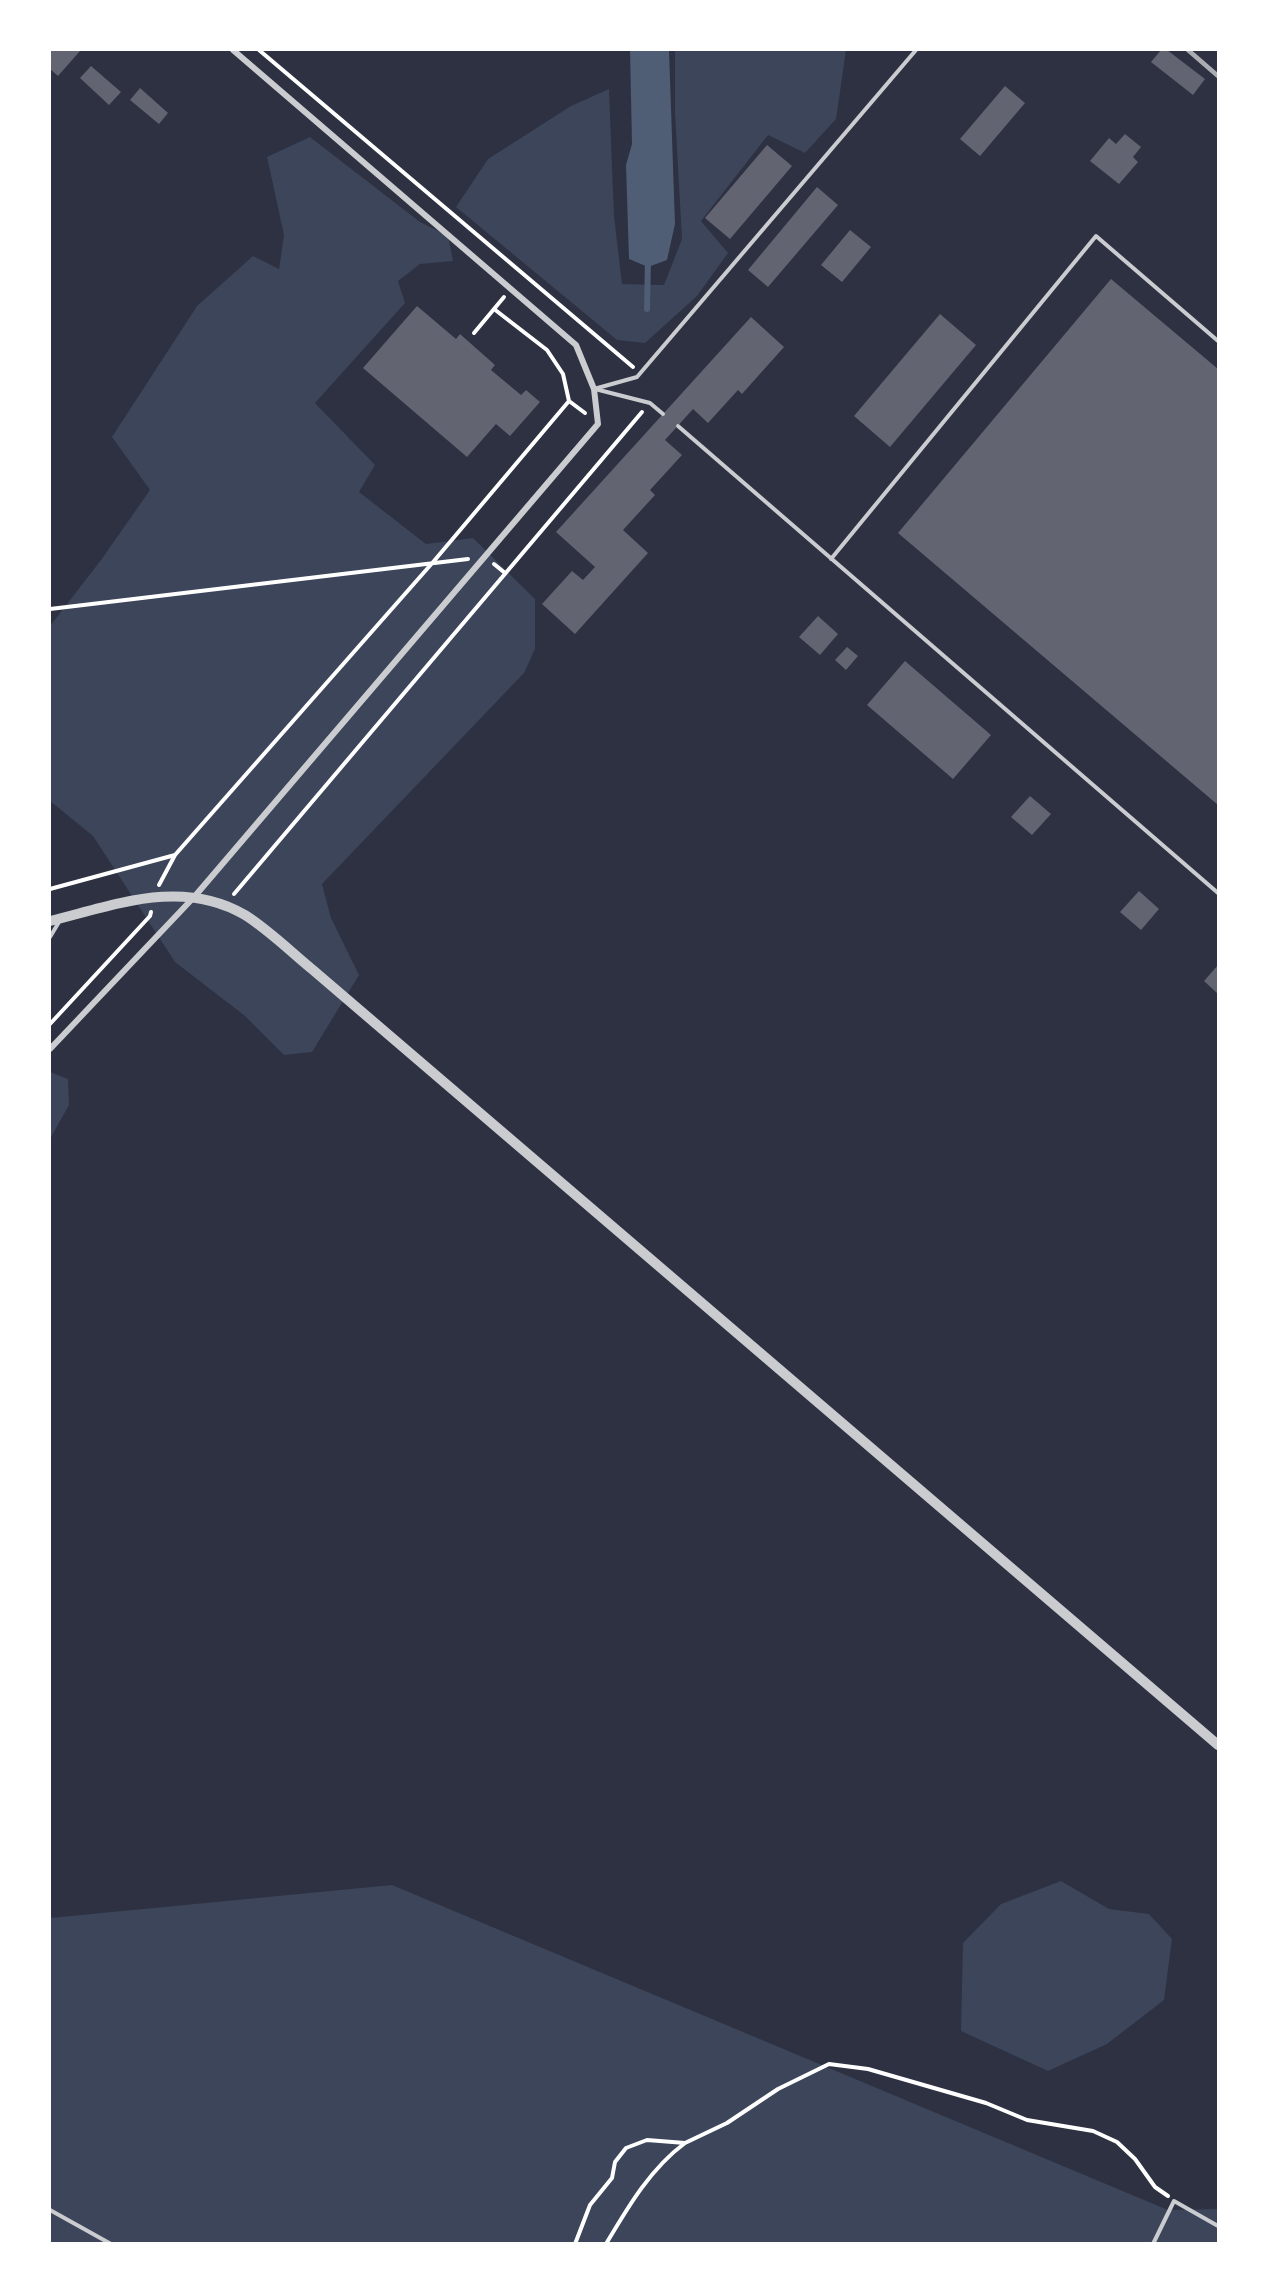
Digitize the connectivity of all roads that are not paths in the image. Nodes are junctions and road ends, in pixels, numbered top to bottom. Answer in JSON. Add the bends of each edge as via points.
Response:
{"nodes":[{"id":1,"x":233,"y":50,"type":"edge"},
{"id":2,"x":916,"y":50,"type":"edge"},
{"id":3,"x":1218,"y":340,"type":"edge"},
{"id":4,"x":594,"y":389,"type":"junction"},
{"id":5,"x":663,"y":414,"type":"dead end"},
{"id":6,"x":678,"y":426,"type":"dead end"},
{"id":7,"x":831,"y":559,"type":"junction"},
{"id":8,"x":1218,"y":893,"type":"edge"},
{"id":9,"x":195,"y":896,"type":"junction"},
{"id":10,"x":55,"y":920,"type":"edge"},
{"id":11,"x":50,"y":937,"type":"edge"},
{"id":12,"x":50,"y":1049,"type":"edge"},
{"id":13,"x":1218,"y":1745,"type":"edge"},
{"id":14,"x":50,"y":2210,"type":"edge"},
{"id":15,"x":1218,"y":2226,"type":"edge"},
{"id":16,"x":111,"y":2244,"type":"edge"},
{"id":17,"x":1153,"y":2244,"type":"edge"}],
"edges":[{"from":1,"to":4,"type":"street","via":[[576,345]]},
{"from":2,"to":4,"type":"lane","via":[[637,377]]},
{"from":3,"to":7,"type":"lane","via":[[1096,236]]},
{"from":4,"to":5,"type":"lane","via":[[650,403]]},
{"from":4,"to":9,"type":"street","via":[[598,424]]},
{"from":6,"to":7,"type":"lane"},
{"from":7,"to":8,"type":"lane"},
{"from":9,"to":10,"type":"street","via":[[153,896]]},
{"from":9,"to":12,"type":"street"},
{"from":9,"to":13,"type":"street","via":[[248,917],[313,970]]},
{"from":10,"to":11,"type":"lane"},
{"from":14,"to":16,"type":"lane"},
{"from":15,"to":17,"type":"lane","via":[[1174,2201]]}]}
